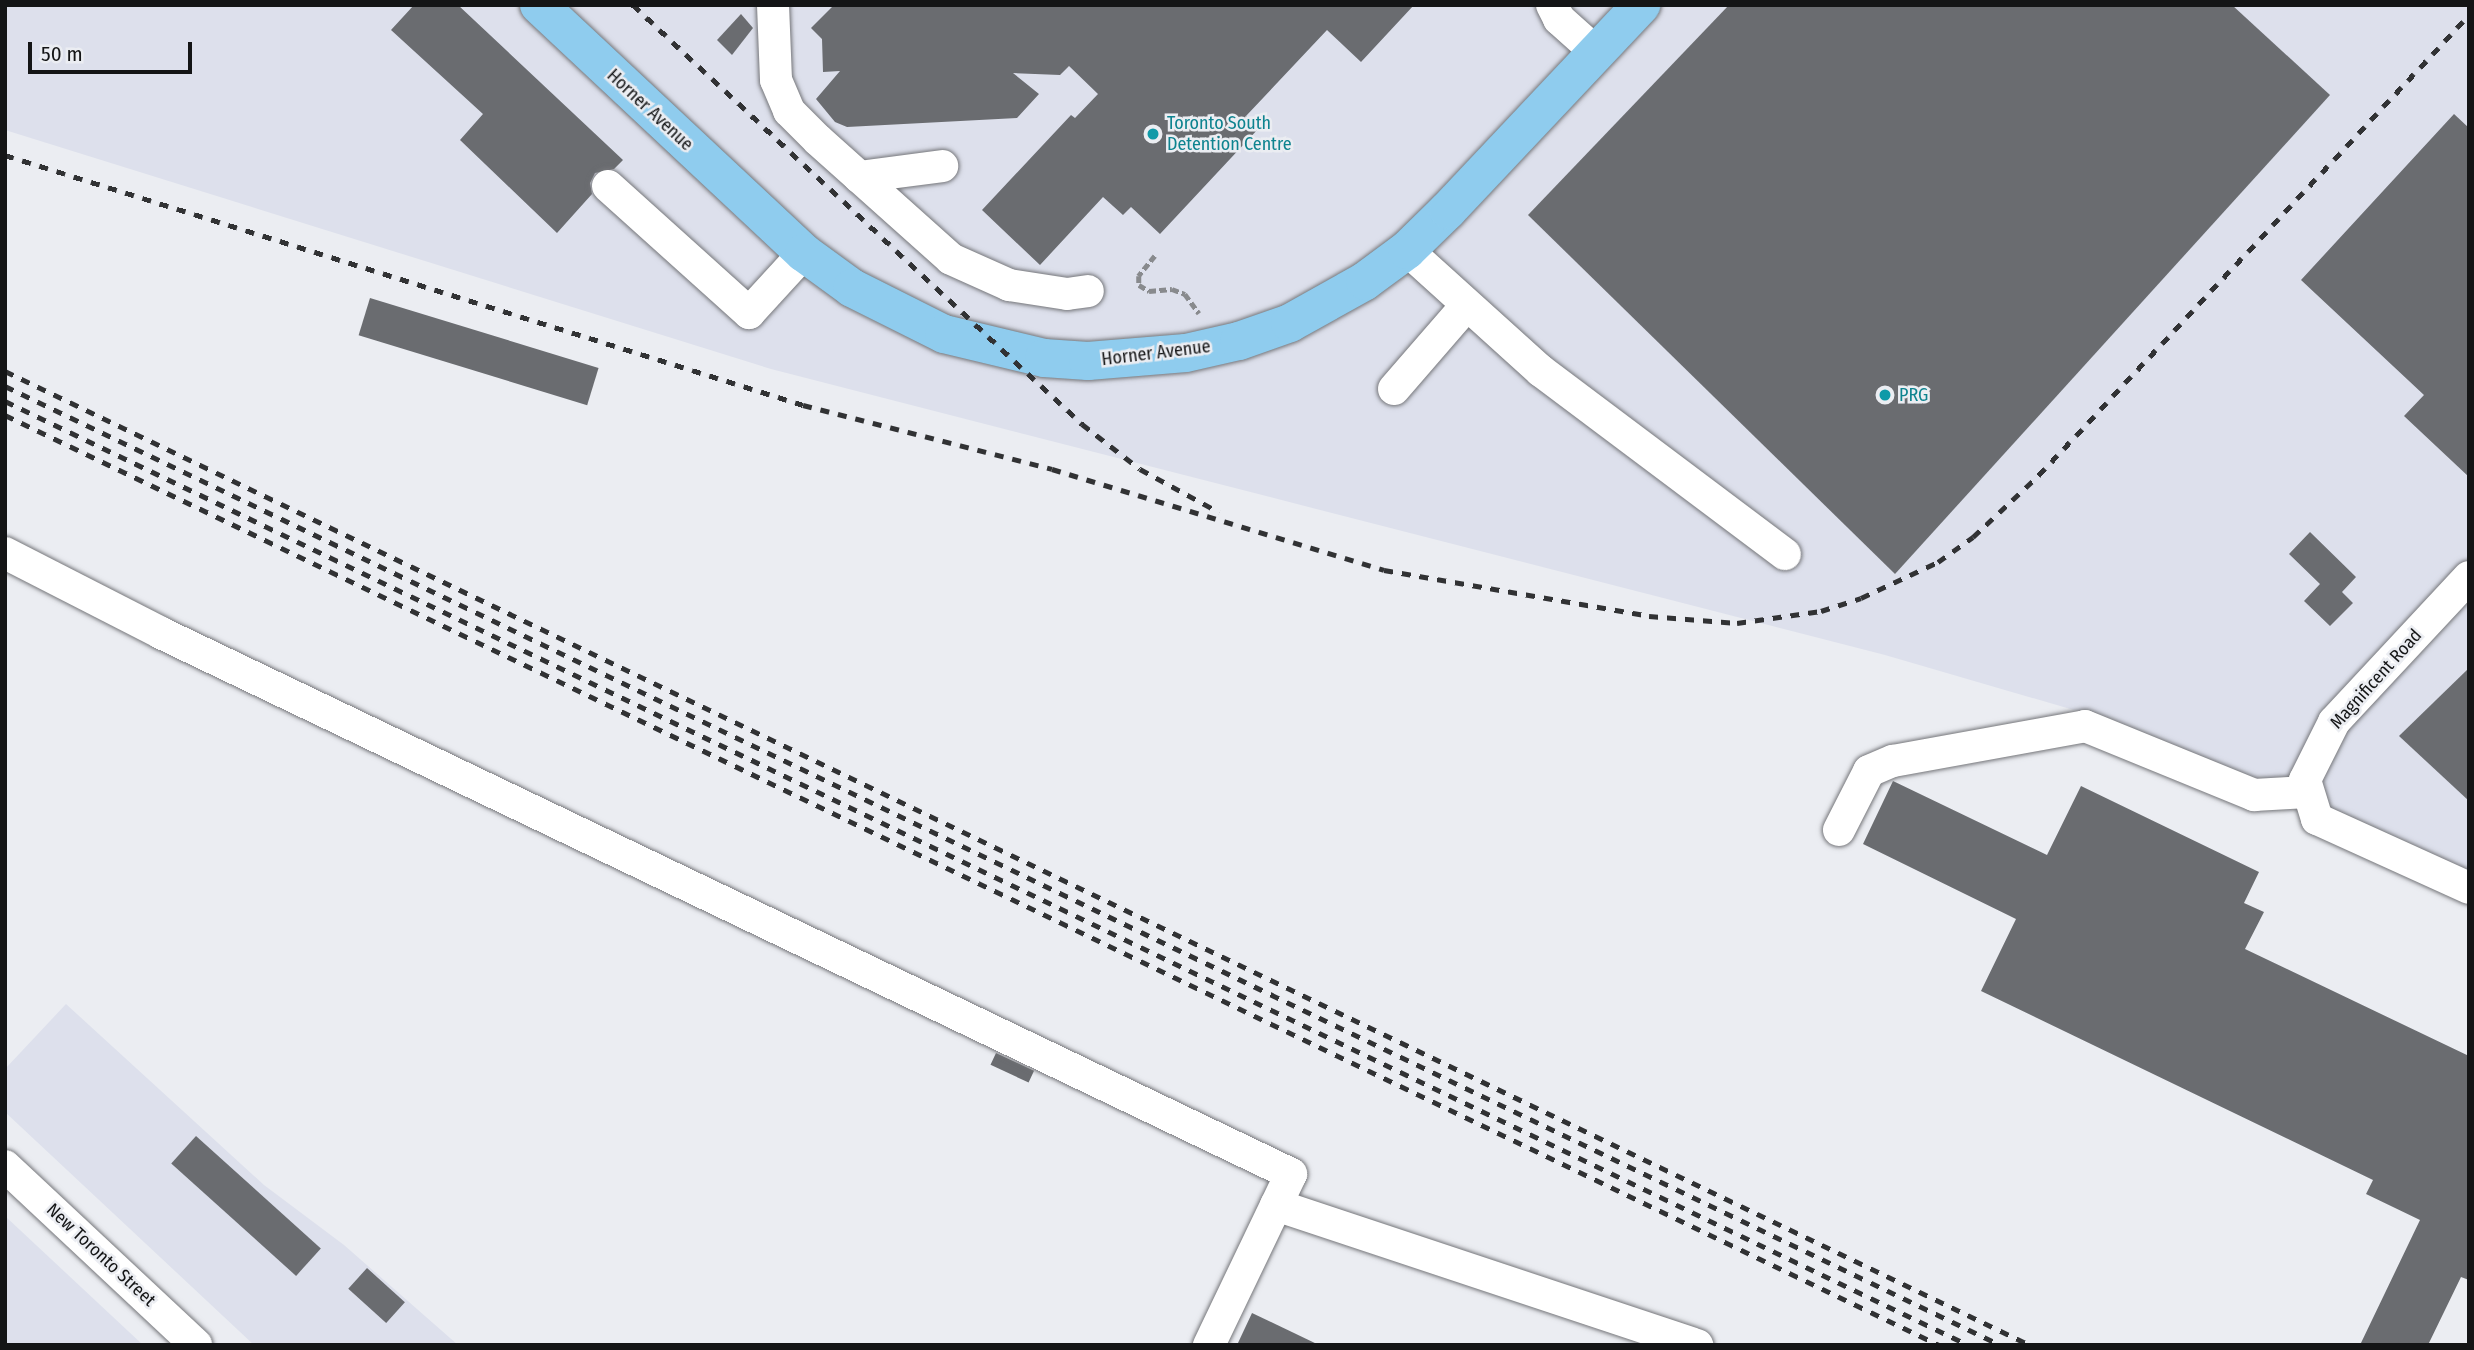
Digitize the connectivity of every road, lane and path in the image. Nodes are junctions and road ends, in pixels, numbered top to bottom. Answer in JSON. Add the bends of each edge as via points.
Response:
{"nodes":[{"id":1,"x":539,"y":5,"type":"edge"},
{"id":2,"x":773,"y":5,"type":"edge"},
{"id":3,"x":1641,"y":5,"type":"edge"},
{"id":4,"x":1548,"y":10,"type":"edge"},
{"id":5,"x":1597,"y":53,"type":"junction"},
{"id":6,"x":942,"y":166,"type":"dead end"},
{"id":7,"x":859,"y":177,"type":"junction"},
{"id":8,"x":608,"y":186,"type":"dead end"},
{"id":9,"x":1407,"y":250,"type":"junction"},
{"id":10,"x":804,"y":253,"type":"junction"},
{"id":11,"x":1155,"y":256,"type":"dead end"},
{"id":12,"x":1088,"y":291,"type":"dead end"},
{"id":13,"x":1466,"y":306,"type":"junction"},
{"id":14,"x":1199,"y":313,"type":"dead end"},
{"id":15,"x":1394,"y":389,"type":"dead end"},
{"id":16,"x":5,"y":553,"type":"edge"},
{"id":17,"x":1785,"y":554,"type":"dead end"},
{"id":18,"x":2469,"y":577,"type":"edge"},
{"id":19,"x":2307,"y":792,"type":"junction"},
{"id":20,"x":1839,"y":830,"type":"dead end"},
{"id":21,"x":2469,"y":888,"type":"edge"},
{"id":22,"x":5,"y":1166,"type":"edge"},
{"id":23,"x":1276,"y":1205,"type":"junction"},
{"id":24,"x":196,"y":1345,"type":"edge"},
{"id":25,"x":1209,"y":1345,"type":"edge"},
{"id":26,"x":1697,"y":1345,"type":"edge"}],
"edges":[{"from":1,"to":10,"type":"main road","name":"Horner Avenue"},
{"from":2,"to":7,"type":"street","via":[[776,80],[789,111]]},
{"from":3,"to":5,"type":"main road","name":"Horner Avenue"},
{"from":4,"to":5,"type":"street"},
{"from":5,"to":9,"type":"main road","name":"Horner Avenue"},
{"from":6,"to":7,"type":"street"},
{"from":7,"to":12,"type":"street","via":[[951,259],[1009,285],[1068,294]]},
{"from":8,"to":10,"type":"street","via":[[749,313]]},
{"from":9,"to":10,"type":"main road","name":"Horner Avenue","via":[[1333,300],[1239,341],[1186,353],[1088,361],[1044,358],[944,334],[852,288]]},
{"from":9,"to":13,"type":"street"},
{"from":11,"to":14,"type":"path","via":[[1139,276],[1139,285],[1149,291],[1185,294]]},
{"from":13,"to":15,"type":"street"},
{"from":13,"to":17,"type":"street","via":[[1541,371]]},
{"from":16,"to":23,"type":"street","via":[[161,633],[1291,1174]]},
{"from":18,"to":19,"type":"street","name":"Magnificent Road","via":[[2333,722],[2305,780]]},
{"from":19,"to":20,"type":"street","via":[[2254,795],[2085,726],[1893,761],[1870,771]]},
{"from":19,"to":21,"type":"street","via":[[2317,819]]},
{"from":22,"to":24,"type":"street","name":"New Toronto Street"},
{"from":23,"to":25,"type":"street"},
{"from":23,"to":26,"type":"street"}]}
